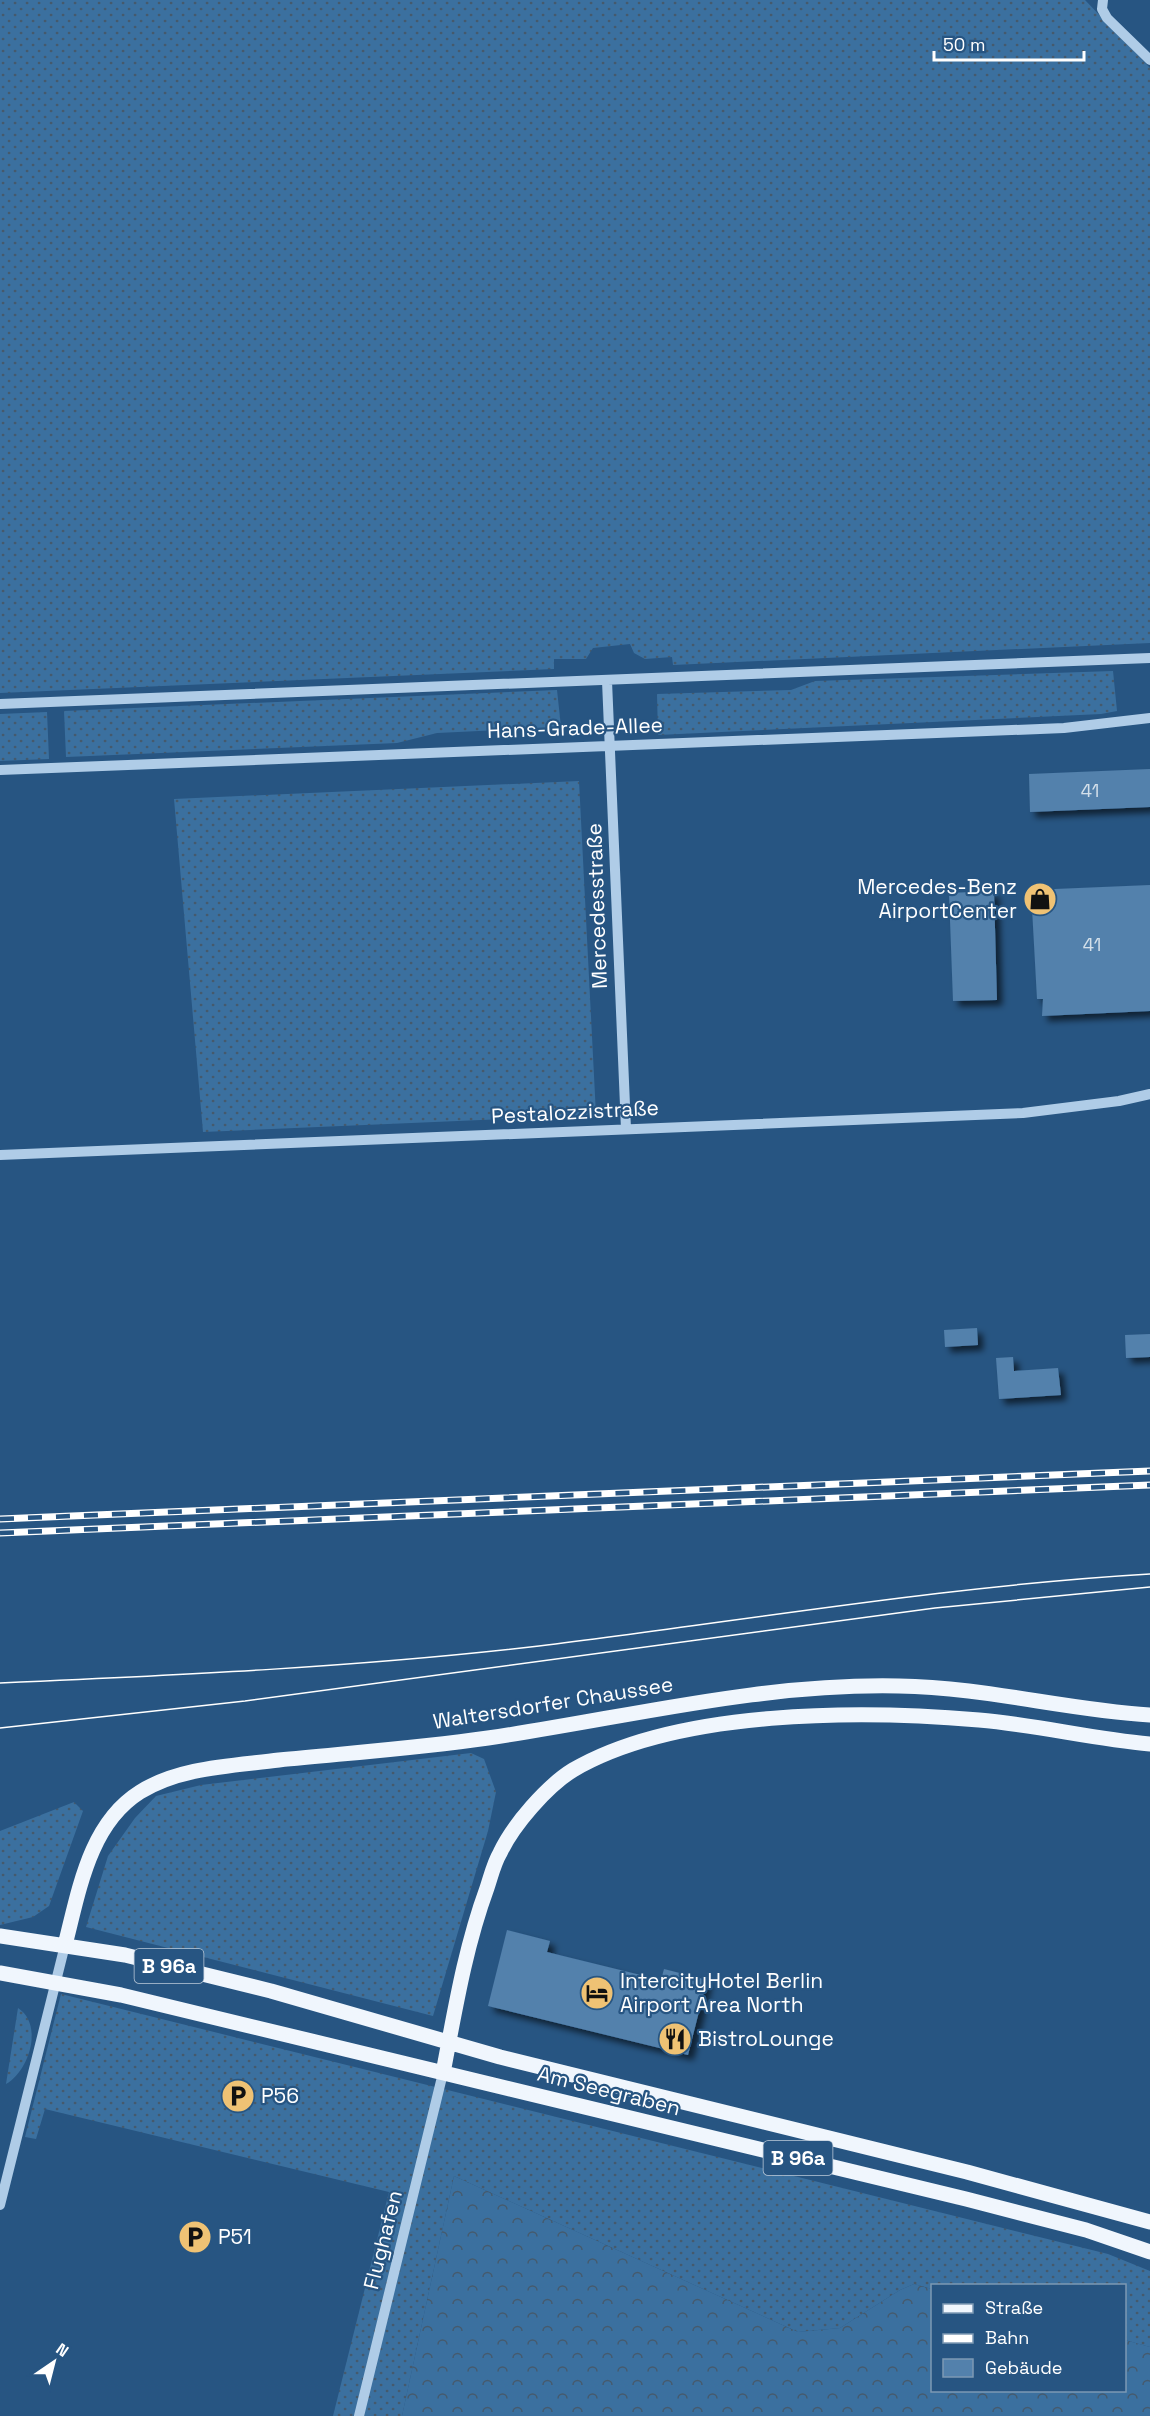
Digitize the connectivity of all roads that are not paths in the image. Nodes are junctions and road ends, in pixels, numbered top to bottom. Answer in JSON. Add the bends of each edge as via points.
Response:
{"nodes":[{"id":1,"x":1103,"y":0,"type":"edge"},
{"id":2,"x":1150,"y":60,"type":"edge"},
{"id":3,"x":1150,"y":658,"type":"edge"},
{"id":4,"x":607,"y":681,"type":"junction"},
{"id":5,"x":0,"y":704,"type":"edge"},
{"id":6,"x":1150,"y":718,"type":"edge"},
{"id":7,"x":612,"y":746,"type":"junction"},
{"id":8,"x":0,"y":770,"type":"edge"},
{"id":9,"x":1150,"y":1094,"type":"edge"},
{"id":10,"x":626,"y":1129,"type":"junction"},
{"id":11,"x":0,"y":1155,"type":"edge"},
{"id":12,"x":1150,"y":1715,"type":"edge"},
{"id":13,"x":1150,"y":1744,"type":"edge"},
{"id":14,"x":0,"y":1936,"type":"edge"},
{"id":15,"x":65,"y":1945,"type":"junction"},
{"id":16,"x":0,"y":1973,"type":"edge"},
{"id":17,"x":55,"y":1981,"type":"junction"},
{"id":18,"x":449,"y":2042,"type":"junction"},
{"id":19,"x":443,"y":2073,"type":"junction"},
{"id":20,"x":0,"y":2205,"type":"edge"},
{"id":21,"x":1150,"y":2222,"type":"edge"},
{"id":22,"x":1150,"y":2252,"type":"edge"},
{"id":23,"x":359,"y":2416,"type":"edge"}],
"edges":[{"from":1,"to":2,"type":"street","via":[[1107,18]]},
{"from":3,"to":4,"type":"street"},
{"from":4,"to":5,"type":"street"},
{"from":4,"to":7,"type":"street","name":"Mercedesstraße"},
{"from":6,"to":7,"type":"street","name":"Hans-Grade-Allee","via":[[1064,729]]},
{"from":7,"to":8,"type":"street","name":"Hans-Grade-Allee"},
{"from":7,"to":10,"type":"street","name":"Mercedesstraße"},
{"from":9,"to":10,"type":"street","name":"Pestalozzistraße","via":[[1023,1113]]},
{"from":10,"to":11,"type":"street","name":"Pestalozzistraße"},
{"from":12,"to":15,"type":"main road","name":"Waltersdorfer Chaussee","via":[[962,1690],[901,1686],[779,1690],[488,1738],[168,1777],[137,1793],[102,1832],[88,1861]]},
{"from":13,"to":18,"type":"main road","via":[[983,1720],[838,1714],[714,1726],[635,1742],[603,1755],[559,1780],[500,1852],[463,1966]]},
{"from":14,"to":15,"type":"main road","number":"B 96a"},
{"from":15,"to":17,"type":"street"},
{"from":15,"to":18,"type":"main road","name":"Am Seegraben","number":"B 96a","via":[[125,1955],[272,1991]]},
{"from":16,"to":17,"type":"main road","number":"B 96a"},
{"from":17,"to":19,"type":"main road","name":"Am Seegraben","number":"B 96a"},
{"from":17,"to":20,"type":"street"},
{"from":18,"to":19,"type":"main road"},
{"from":18,"to":21,"type":"main road","name":"Am Seegraben","number":"B 96a","via":[[1019,2185]]},
{"from":19,"to":22,"type":"main road","name":"Am Seegraben","number":"B 96a","via":[[966,2199],[1086,2230]]},
{"from":19,"to":23,"type":"street","name":"Flughafen"}]}
